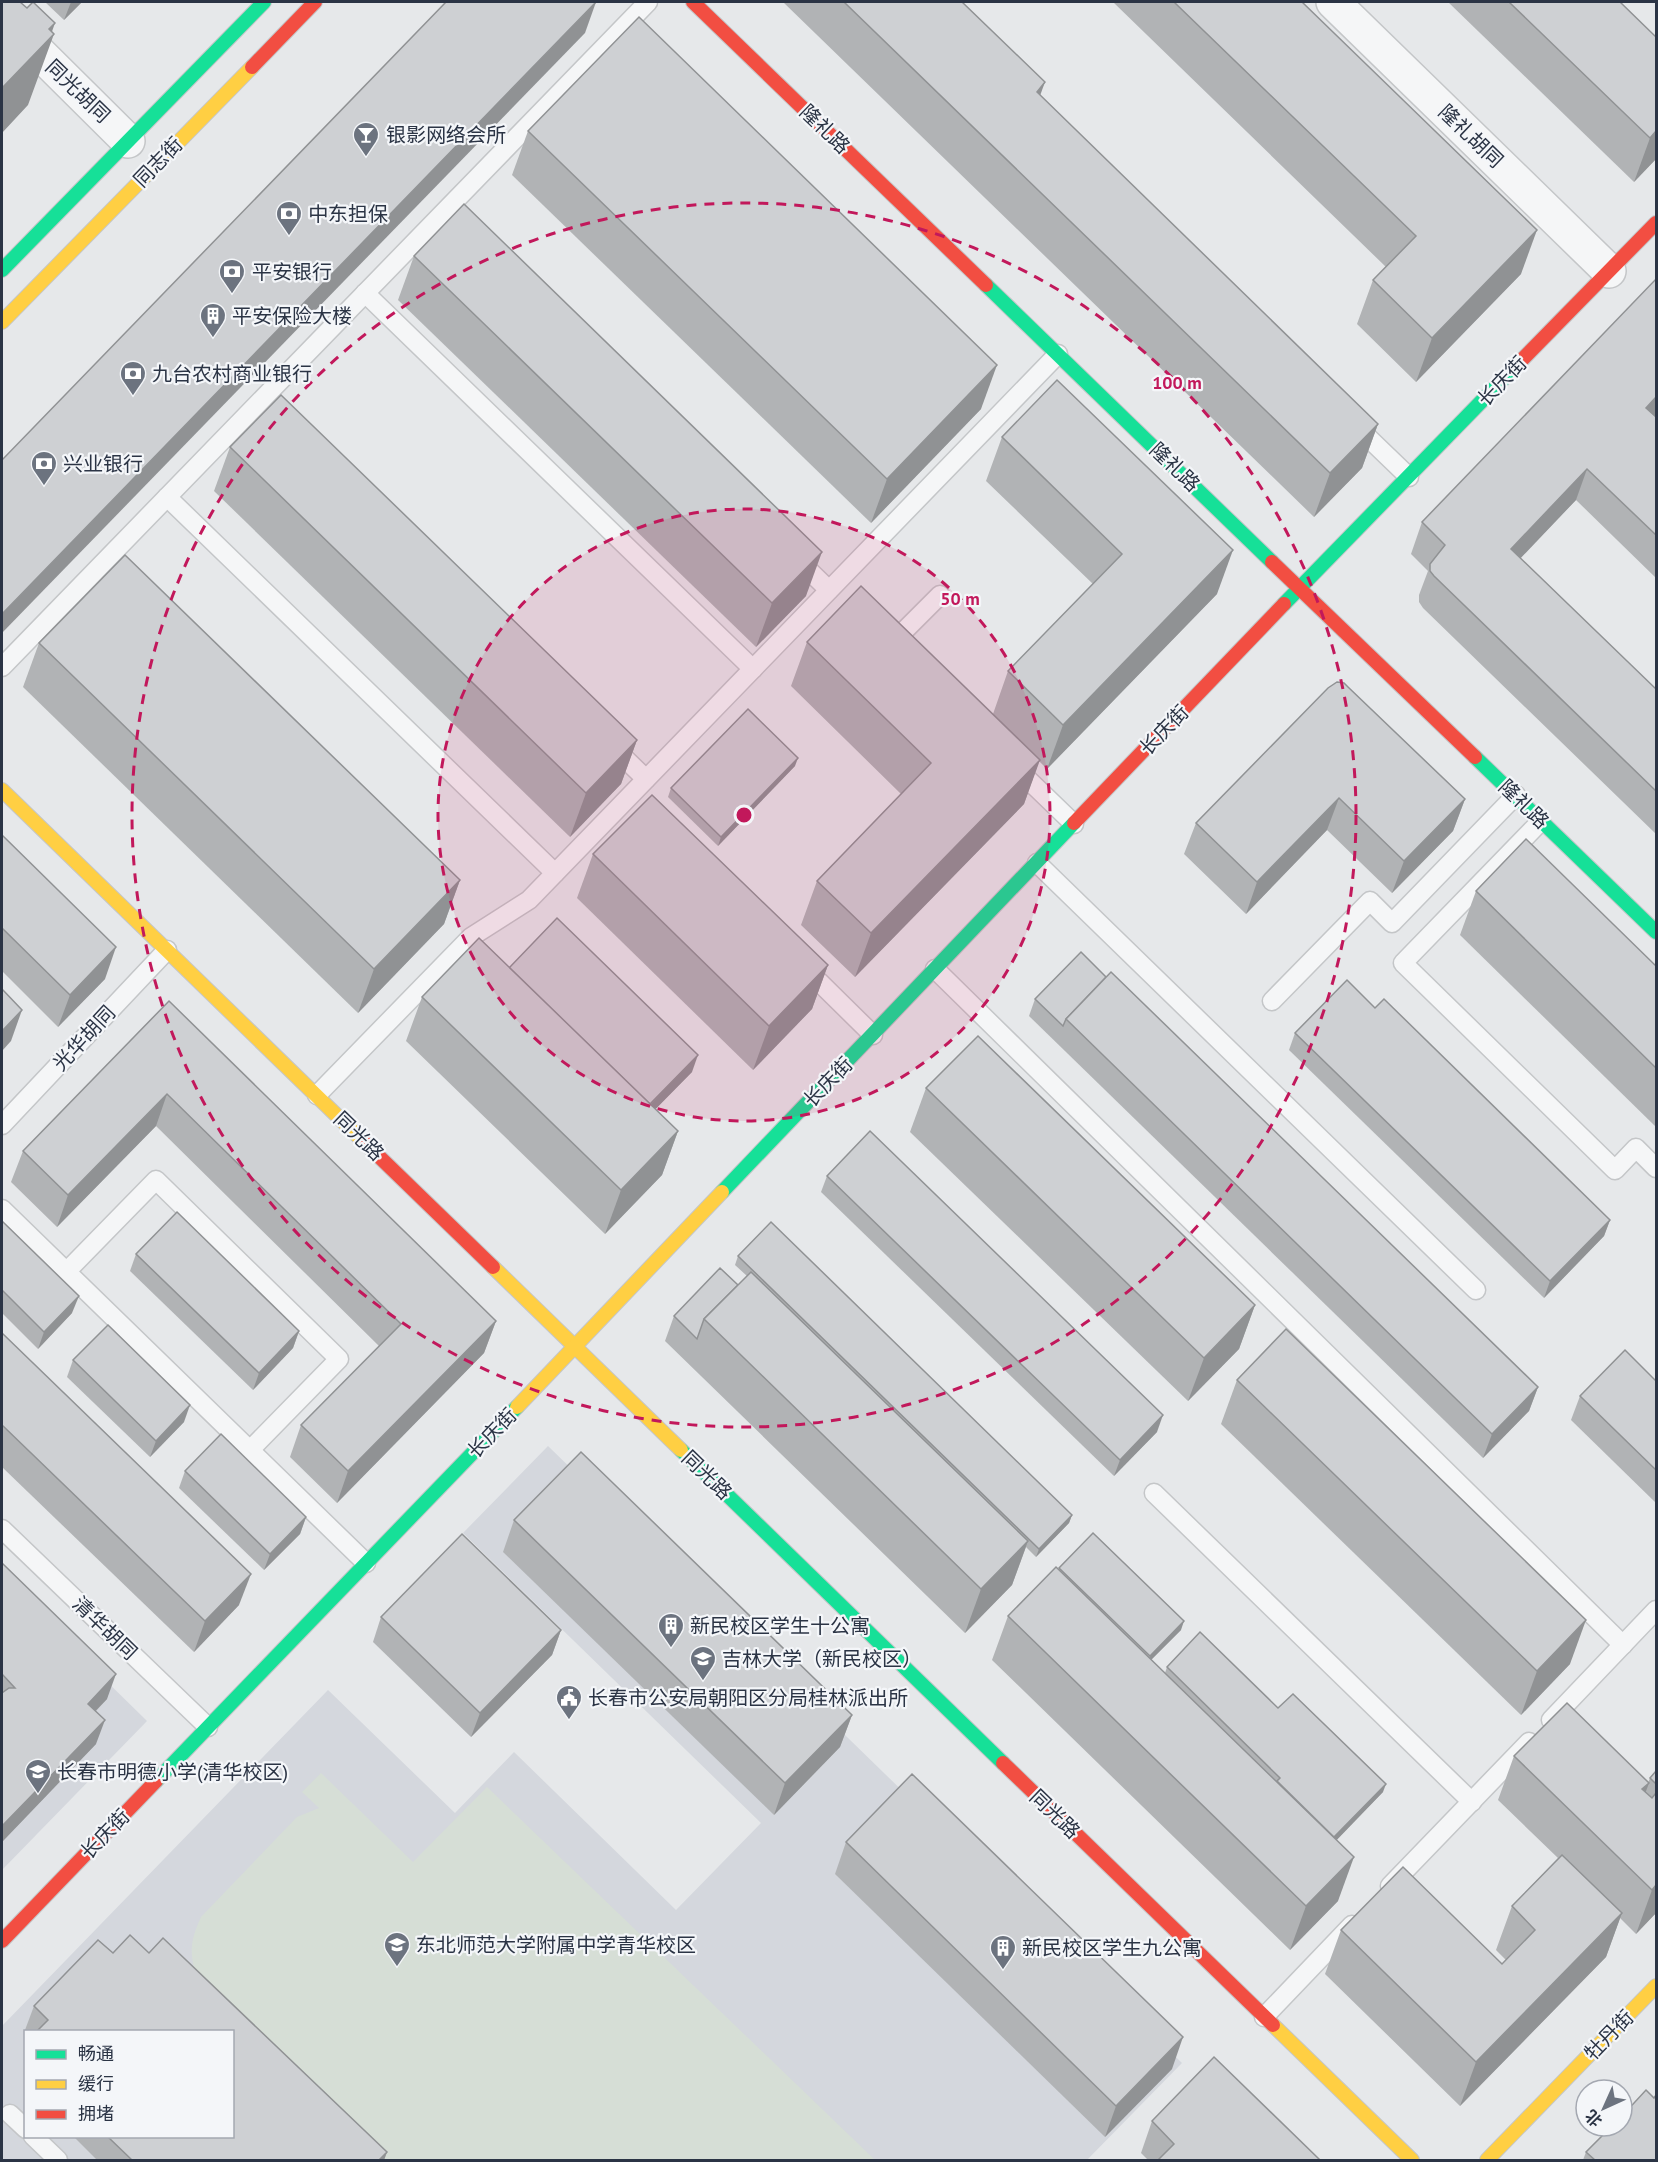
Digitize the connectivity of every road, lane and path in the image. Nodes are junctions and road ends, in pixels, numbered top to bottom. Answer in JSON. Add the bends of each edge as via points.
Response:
{"nodes":[{"id":1,"x":264,"y":2,"type":"edge"},
{"id":2,"x":315,"y":2,"type":"edge"},
{"id":3,"x":648,"y":2,"type":"edge"},
{"id":4,"x":693,"y":2,"type":"edge"},
{"id":5,"x":1333,"y":2,"type":"edge"},
{"id":6,"x":2,"y":16,"type":"edge"},
{"id":7,"x":128,"y":141,"type":"junction"},
{"id":8,"x":441,"y":214,"type":"junction"},
{"id":9,"x":1656,"y":223,"type":"edge"},
{"id":10,"x":458,"y":231,"type":"edge"},
{"id":11,"x":2,"y":270,"type":"edge"},
{"id":12,"x":1609,"y":272,"type":"junction"},
{"id":13,"x":365,"y":293,"type":"junction"},
{"id":14,"x":2,"y":322,"type":"edge"},
{"id":15,"x":1058,"y":354,"type":"junction"},
{"id":16,"x":258,"y":403,"type":"junction"},
{"id":17,"x":1341,"y":412,"type":"edge"},
{"id":18,"x":275,"y":419,"type":"edge"},
{"id":19,"x":1409,"y":477,"type":"junction"},
{"id":20,"x":167,"y":497,"type":"junction"},
{"id":21,"x":787,"y":549,"type":"edge"},
{"id":22,"x":1300,"y":587,"type":"junction"},
{"id":23,"x":829,"y":590,"type":"junction"},
{"id":24,"x":940,"y":595,"type":"dead end"},
{"id":25,"x":907,"y":661,"type":"edge"},
{"id":26,"x":2,"y":668,"type":"edge"},
{"id":27,"x":753,"y":669,"type":"junction"},
{"id":28,"x":604,"y":738,"type":"edge"},
{"id":29,"x":999,"y":751,"type":"edge"},
{"id":30,"x":646,"y":779,"type":"junction"},
{"id":31,"x":2,"y":790,"type":"edge"},
{"id":32,"x":1516,"y":795,"type":"junction"},
{"id":33,"x":1541,"y":820,"type":"junction"},
{"id":34,"x":1074,"y":824,"type":"junction"},
{"id":35,"x":1037,"y":863,"type":"junction"},
{"id":36,"x":555,"y":873,"type":"junction"},
{"id":37,"x":1656,"y":932,"type":"edge"},
{"id":38,"x":167,"y":950,"type":"junction"},
{"id":39,"x":788,"y":952,"type":"edge"},
{"id":40,"x":935,"y":969,"type":"junction"},
{"id":41,"x":1272,"y":1001,"type":"dead end"},
{"id":42,"x":873,"y":1035,"type":"junction"},
{"id":43,"x":317,"y":1095,"type":"junction"},
{"id":44,"x":2,"y":1125,"type":"edge"},
{"id":45,"x":1656,"y":1168,"type":"edge"},
{"id":46,"x":2,"y":1209,"type":"edge"},
{"id":47,"x":66,"y":1272,"type":"junction"},
{"id":48,"x":1476,"y":1290,"type":"dead end"},
{"id":49,"x":575,"y":1346,"type":"junction"},
{"id":50,"x":250,"y":1450,"type":"junction"},
{"id":51,"x":1154,"y":1493,"type":"dead end"},
{"id":52,"x":2,"y":1529,"type":"edge"},
{"id":53,"x":366,"y":1563,"type":"junction"},
{"id":54,"x":1656,"y":1610,"type":"edge"},
{"id":55,"x":1623,"y":1645,"type":"junction"},
{"id":56,"x":208,"y":1727,"type":"junction"},
{"id":57,"x":1472,"y":1802,"type":"junction"},
{"id":58,"x":1380,"y":1896,"type":"edge"},
{"id":59,"x":1364,"y":1914,"type":"edge"},
{"id":60,"x":2,"y":1941,"type":"edge"},
{"id":61,"x":1656,"y":1986,"type":"edge"},
{"id":62,"x":1264,"y":2017,"type":"junction"},
{"id":63,"x":10,"y":2114,"type":"dead end"},
{"id":64,"x":24,"y":2127,"type":"edge"},
{"id":65,"x":35,"y":2138,"type":"edge"},
{"id":66,"x":58,"y":2160,"type":"edge"},
{"id":67,"x":1412,"y":2160,"type":"edge"},
{"id":68,"x":1487,"y":2160,"type":"edge"}],
"edges":[{"from":1,"to":7,"type":"street","name":"同志街"},
{"from":2,"to":14,"type":"street","name":"同志街"},
{"from":3,"to":8,"type":"lane"},
{"from":4,"to":15,"type":"street","name":"隆礼路"},
{"from":5,"to":12,"type":"street","name":"隆礼胡同"},
{"from":6,"to":7,"type":"street","name":"同光胡同"},
{"from":7,"to":11,"type":"street","name":"同志街"},
{"from":8,"to":10,"type":"lane"},
{"from":8,"to":13,"type":"lane"},
{"from":9,"to":12,"type":"street","name":"长庆街"},
{"from":12,"to":19,"type":"street","name":"长庆街"},
{"from":13,"to":16,"type":"lane"},
{"from":13,"to":27,"type":"lane"},
{"from":15,"to":22,"type":"street","name":"隆礼路"},
{"from":15,"to":23,"type":"lane"},
{"from":16,"to":18,"type":"lane"},
{"from":16,"to":20,"type":"lane"},
{"from":17,"to":19,"type":"lane"},
{"from":19,"to":22,"type":"street","name":"长庆街"},
{"from":20,"to":26,"type":"lane"},
{"from":20,"to":36,"type":"lane"},
{"from":21,"to":23,"type":"lane"},
{"from":22,"to":32,"type":"street","name":"隆礼路"},
{"from":22,"to":34,"type":"street","name":"长庆街"},
{"from":23,"to":27,"type":"lane"},
{"from":24,"to":25,"type":"lane","via":[[890,645]]},
{"from":27,"to":30,"type":"lane"},
{"from":28,"to":30,"type":"lane"},
{"from":29,"to":34,"type":"lane"},
{"from":30,"to":36,"type":"lane"},
{"from":31,"to":38,"type":"street","name":"同光路"},
{"from":32,"to":33,"type":"street","name":"隆礼路"},
{"from":32,"to":41,"type":"lane","via":[[1392,923],[1370,901]]},
{"from":33,"to":37,"type":"street","name":"隆礼路"},
{"from":33,"to":45,"type":"lane","via":[[1403,963],[1615,1170],[1636,1148]]},
{"from":34,"to":35,"type":"street","name":"长庆街"},
{"from":35,"to":40,"type":"street","name":"长庆街"},
{"from":35,"to":48,"type":"lane"},
{"from":36,"to":43,"type":"lane","via":[[529,900],[471,937]]},
{"from":38,"to":43,"type":"street","name":"同光路"},
{"from":38,"to":44,"type":"lane","name":"光华胡同"},
{"from":39,"to":42,"type":"lane"},
{"from":40,"to":42,"type":"street","name":"长庆街"},
{"from":40,"to":55,"type":"lane"},
{"from":42,"to":49,"type":"street","name":"长庆街"},
{"from":43,"to":49,"type":"street","name":"同光路"},
{"from":46,"to":47,"type":"lane"},
{"from":47,"to":50,"type":"lane"},
{"from":47,"to":50,"type":"lane","via":[[156,1180],[339,1359]]},
{"from":49,"to":53,"type":"street","name":"长庆街"},
{"from":49,"to":62,"type":"street","name":"同光路"},
{"from":50,"to":53,"type":"lane"},
{"from":51,"to":57,"type":"lane"},
{"from":52,"to":56,"type":"lane","name":"清华胡同"},
{"from":53,"to":56,"type":"street","name":"长庆街"},
{"from":54,"to":55,"type":"lane"},
{"from":55,"to":57,"type":"lane"},
{"from":56,"to":60,"type":"street","name":"长庆街"},
{"from":57,"to":58,"type":"lane"},
{"from":59,"to":62,"type":"lane"},
{"from":61,"to":68,"type":"street","name":"牡丹街"},
{"from":62,"to":67,"type":"street","name":"同光路"},
{"from":63,"to":64,"type":"lane"},
{"from":65,"to":66,"type":"lane"}]}
